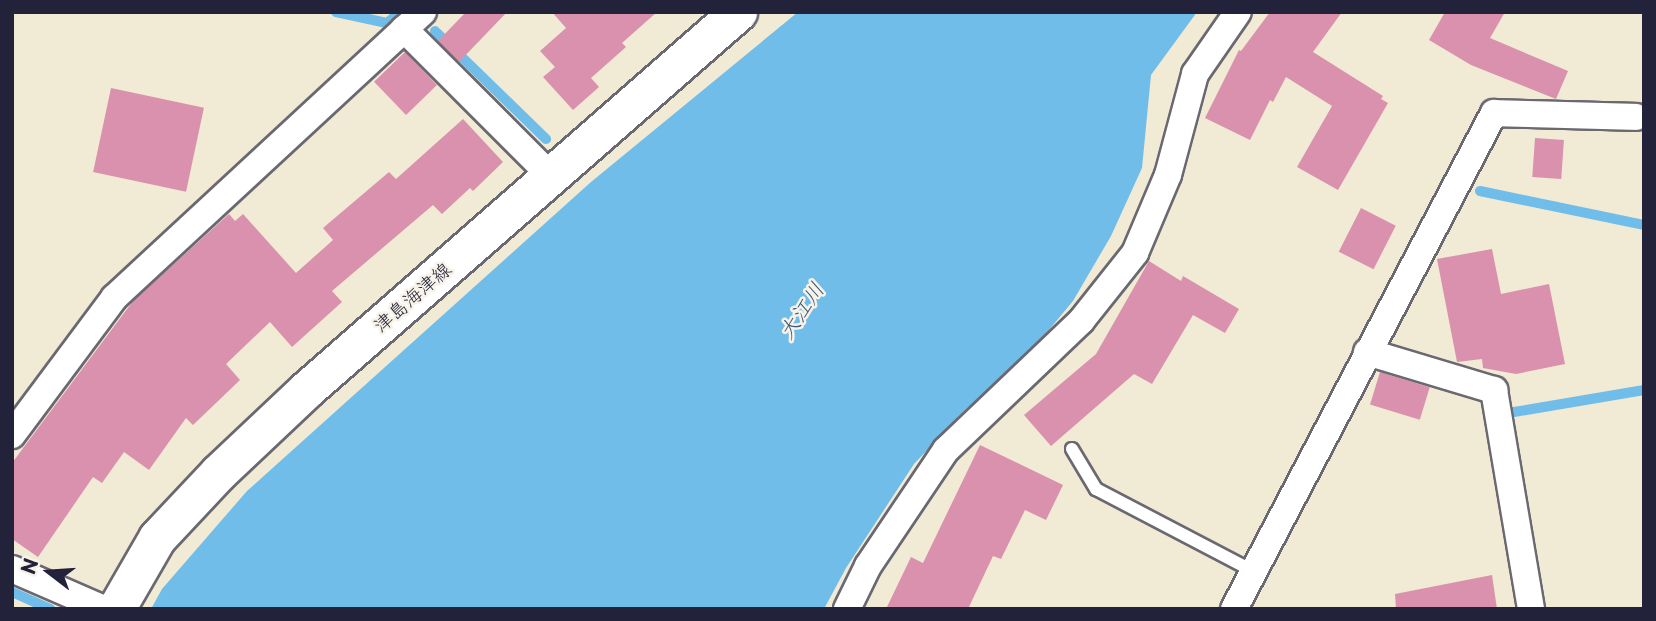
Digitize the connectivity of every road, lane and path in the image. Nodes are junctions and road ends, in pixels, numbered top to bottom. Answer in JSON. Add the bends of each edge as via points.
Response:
{"nodes":[{"id":1,"x":738,"y":12,"type":"edge"},
{"id":2,"x":1238,"y":12,"type":"edge"},
{"id":3,"x":414,"y":21,"type":"edge"},
{"id":4,"x":1641,"y":116,"type":"edge"},
{"id":5,"x":551,"y":176,"type":"junction"},
{"id":6,"x":1367,"y":352,"type":"junction"},
{"id":7,"x":12,"y":435,"type":"edge"},
{"id":8,"x":1072,"y":449,"type":"dead end"},
{"id":9,"x":12,"y":569,"type":"edge"},
{"id":10,"x":1253,"y":571,"type":"junction"},
{"id":11,"x":104,"y":609,"type":"edge"},
{"id":12,"x":116,"y":609,"type":"edge"},
{"id":13,"x":847,"y":609,"type":"edge"},
{"id":14,"x":1234,"y":609,"type":"edge"},
{"id":15,"x":1531,"y":609,"type":"edge"}],
"edges":[{"from":1,"to":5,"type":"main road","name":"津島海津線"},
{"from":2,"to":13,"type":"street","via":[[1195,74],[1168,175],[1135,253],[1081,321],[946,450],[868,566]]},
{"from":3,"to":5,"type":"street"},
{"from":3,"to":7,"type":"street","via":[[114,298]]},
{"from":4,"to":6,"type":"street","via":[[1494,113]]},
{"from":5,"to":12,"type":"main road","name":"津島海津線","via":[[218,473],[156,538]]},
{"from":6,"to":10,"type":"street"},
{"from":6,"to":15,"type":"street","via":[[1494,390]]},
{"from":8,"to":10,"type":"lane","via":[[1096,489]]},
{"from":9,"to":11,"type":"street"},
{"from":10,"to":14,"type":"street"}]}
